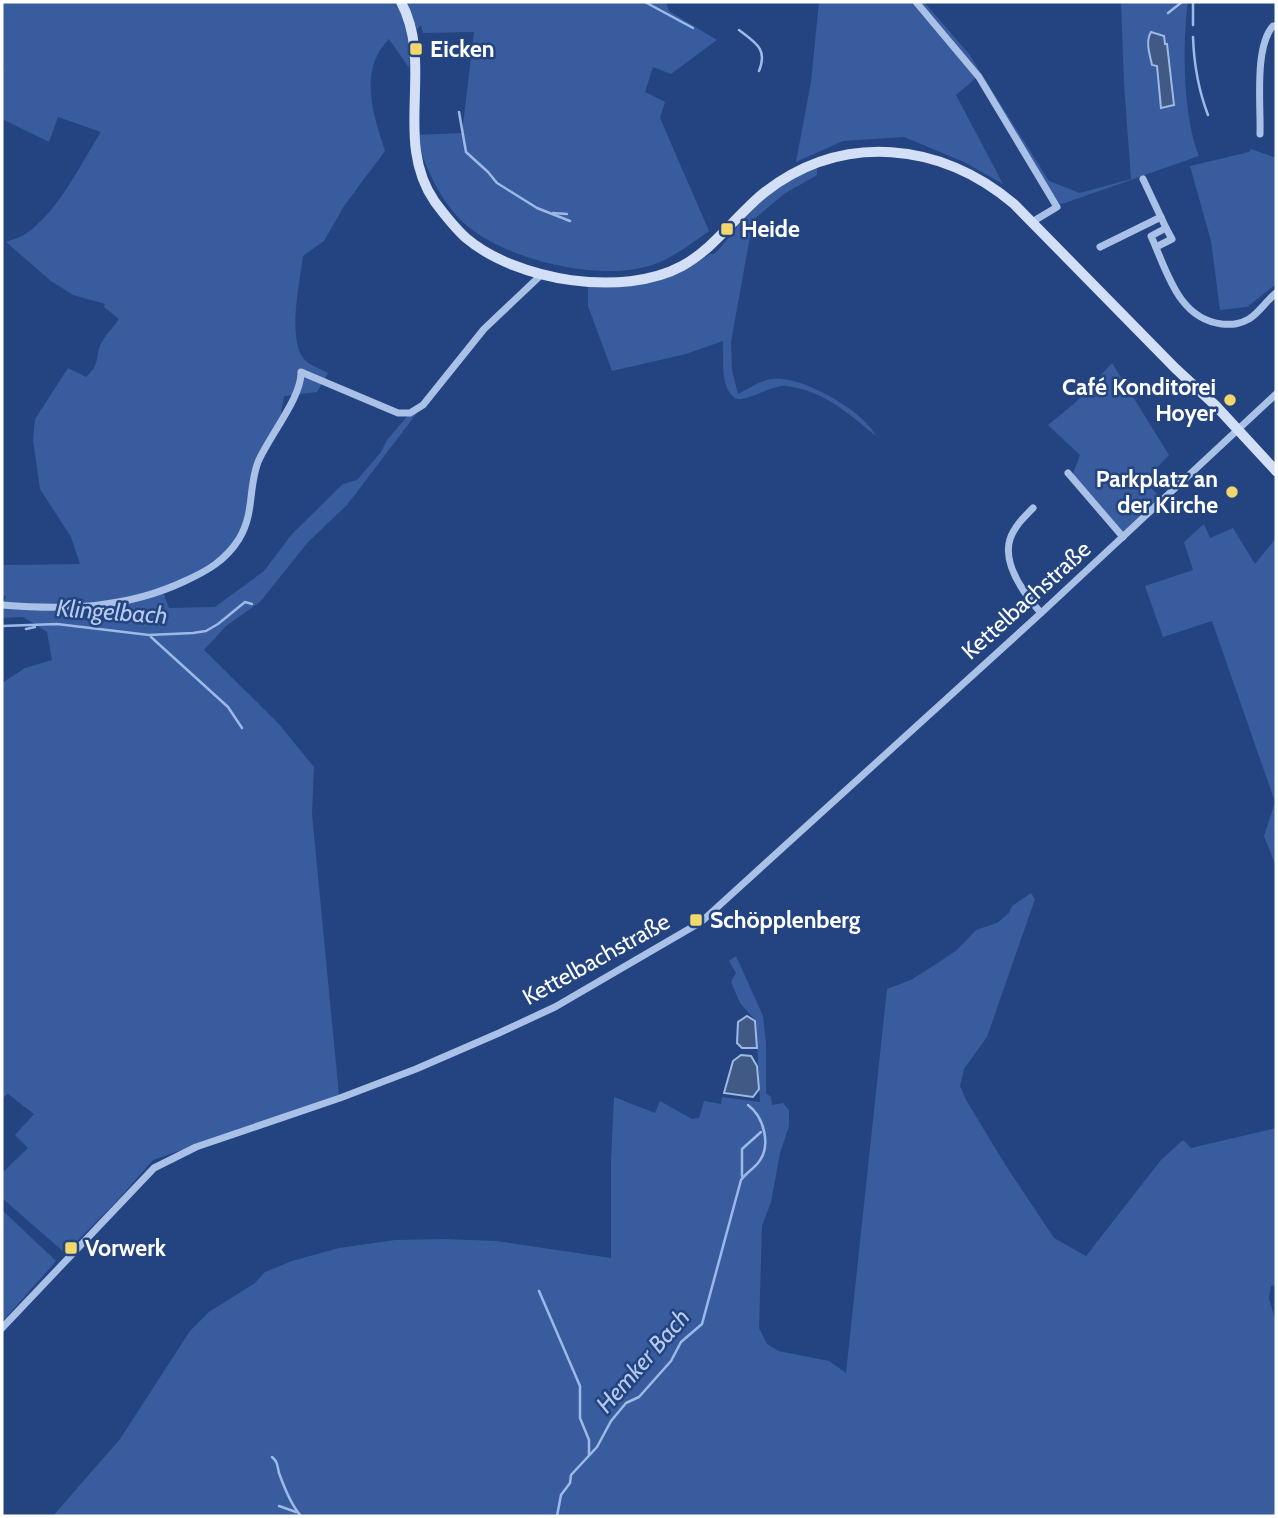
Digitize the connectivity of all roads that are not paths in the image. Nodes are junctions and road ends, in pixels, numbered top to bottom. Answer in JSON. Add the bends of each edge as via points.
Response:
{"nodes":[{"id":1,"x":401,"y":2,"type":"edge"},
{"id":2,"x":916,"y":2,"type":"edge"},
{"id":3,"x":1275,"y":26,"type":"edge"},
{"id":4,"x":1260,"y":134,"type":"dead end"},
{"id":5,"x":1143,"y":179,"type":"dead end"},
{"id":6,"x":1161,"y":217,"type":"junction"},
{"id":7,"x":1032,"y":222,"type":"junction"},
{"id":8,"x":1166,"y":228,"type":"junction"},
{"id":9,"x":1100,"y":247,"type":"dead end"},
{"id":10,"x":1156,"y":247,"type":"junction"},
{"id":11,"x":540,"y":276,"type":"junction"},
{"id":12,"x":1276,"y":293,"type":"edge"},
{"id":13,"x":1117,"y":310,"type":"junction"},
{"id":14,"x":1276,"y":394,"type":"edge"},
{"id":15,"x":1237,"y":433,"type":"junction"},
{"id":16,"x":1276,"y":471,"type":"edge"},
{"id":17,"x":1068,"y":473,"type":"dead end"},
{"id":18,"x":1276,"y":481,"type":"edge"},
{"id":19,"x":1033,"y":508,"type":"dead end"},
{"id":20,"x":1124,"y":537,"type":"junction"},
{"id":21,"x":2,"y":605,"type":"edge"},
{"id":22,"x":1041,"y":613,"type":"junction"},
{"id":23,"x":2,"y":1328,"type":"edge"}],
"edges":[{"from":1,"to":11,"type":"main road","via":[[416,49],[414,148],[433,199],[467,239]]},
{"from":2,"to":7,"type":"street","via":[[979,77],[1057,207]]},
{"from":3,"to":4,"type":"street","via":[[1266,36],[1262,52]]},
{"from":5,"to":6,"type":"street"},
{"from":6,"to":8,"type":"street"},
{"from":6,"to":9,"type":"street"},
{"from":7,"to":11,"type":"main road","via":[[998,190],[956,166],[905,153],[867,152],[821,162],[786,178],[697,257],[671,272],[619,283]]},
{"from":7,"to":13,"type":"main road"},
{"from":8,"to":10,"type":"street","via":[[1151,236]]},
{"from":8,"to":10,"type":"street","via":[[1172,239]]},
{"from":10,"to":12,"type":"street","via":[[1181,300],[1208,321],[1239,323],[1256,314]]},
{"from":11,"to":21,"type":"street","via":[[484,328],[423,405],[410,413],[398,413],[302,372],[297,394],[257,464],[250,514],[223,561],[163,592],[132,601],[44,608]]},
{"from":13,"to":15,"type":"main road"},
{"from":13,"to":15,"type":"main road","via":[[1167,370]]},
{"from":14,"to":15,"type":"street","name":"Kettelbachstraße"},
{"from":15,"to":16,"type":"main road"},
{"from":15,"to":18,"type":"main road"},
{"from":15,"to":20,"type":"street","name":"Kettelbachstraße"},
{"from":17,"to":20,"type":"street"},
{"from":19,"to":22,"type":"street","via":[[1010,537],[1007,551],[1018,582]]},
{"from":20,"to":22,"type":"street","name":"Kettelbachstraße"},
{"from":22,"to":23,"type":"street","name":"Kettelbachstraße","via":[[701,922],[555,1007],[492,1036],[352,1094],[196,1147],[154,1168]]}]}
